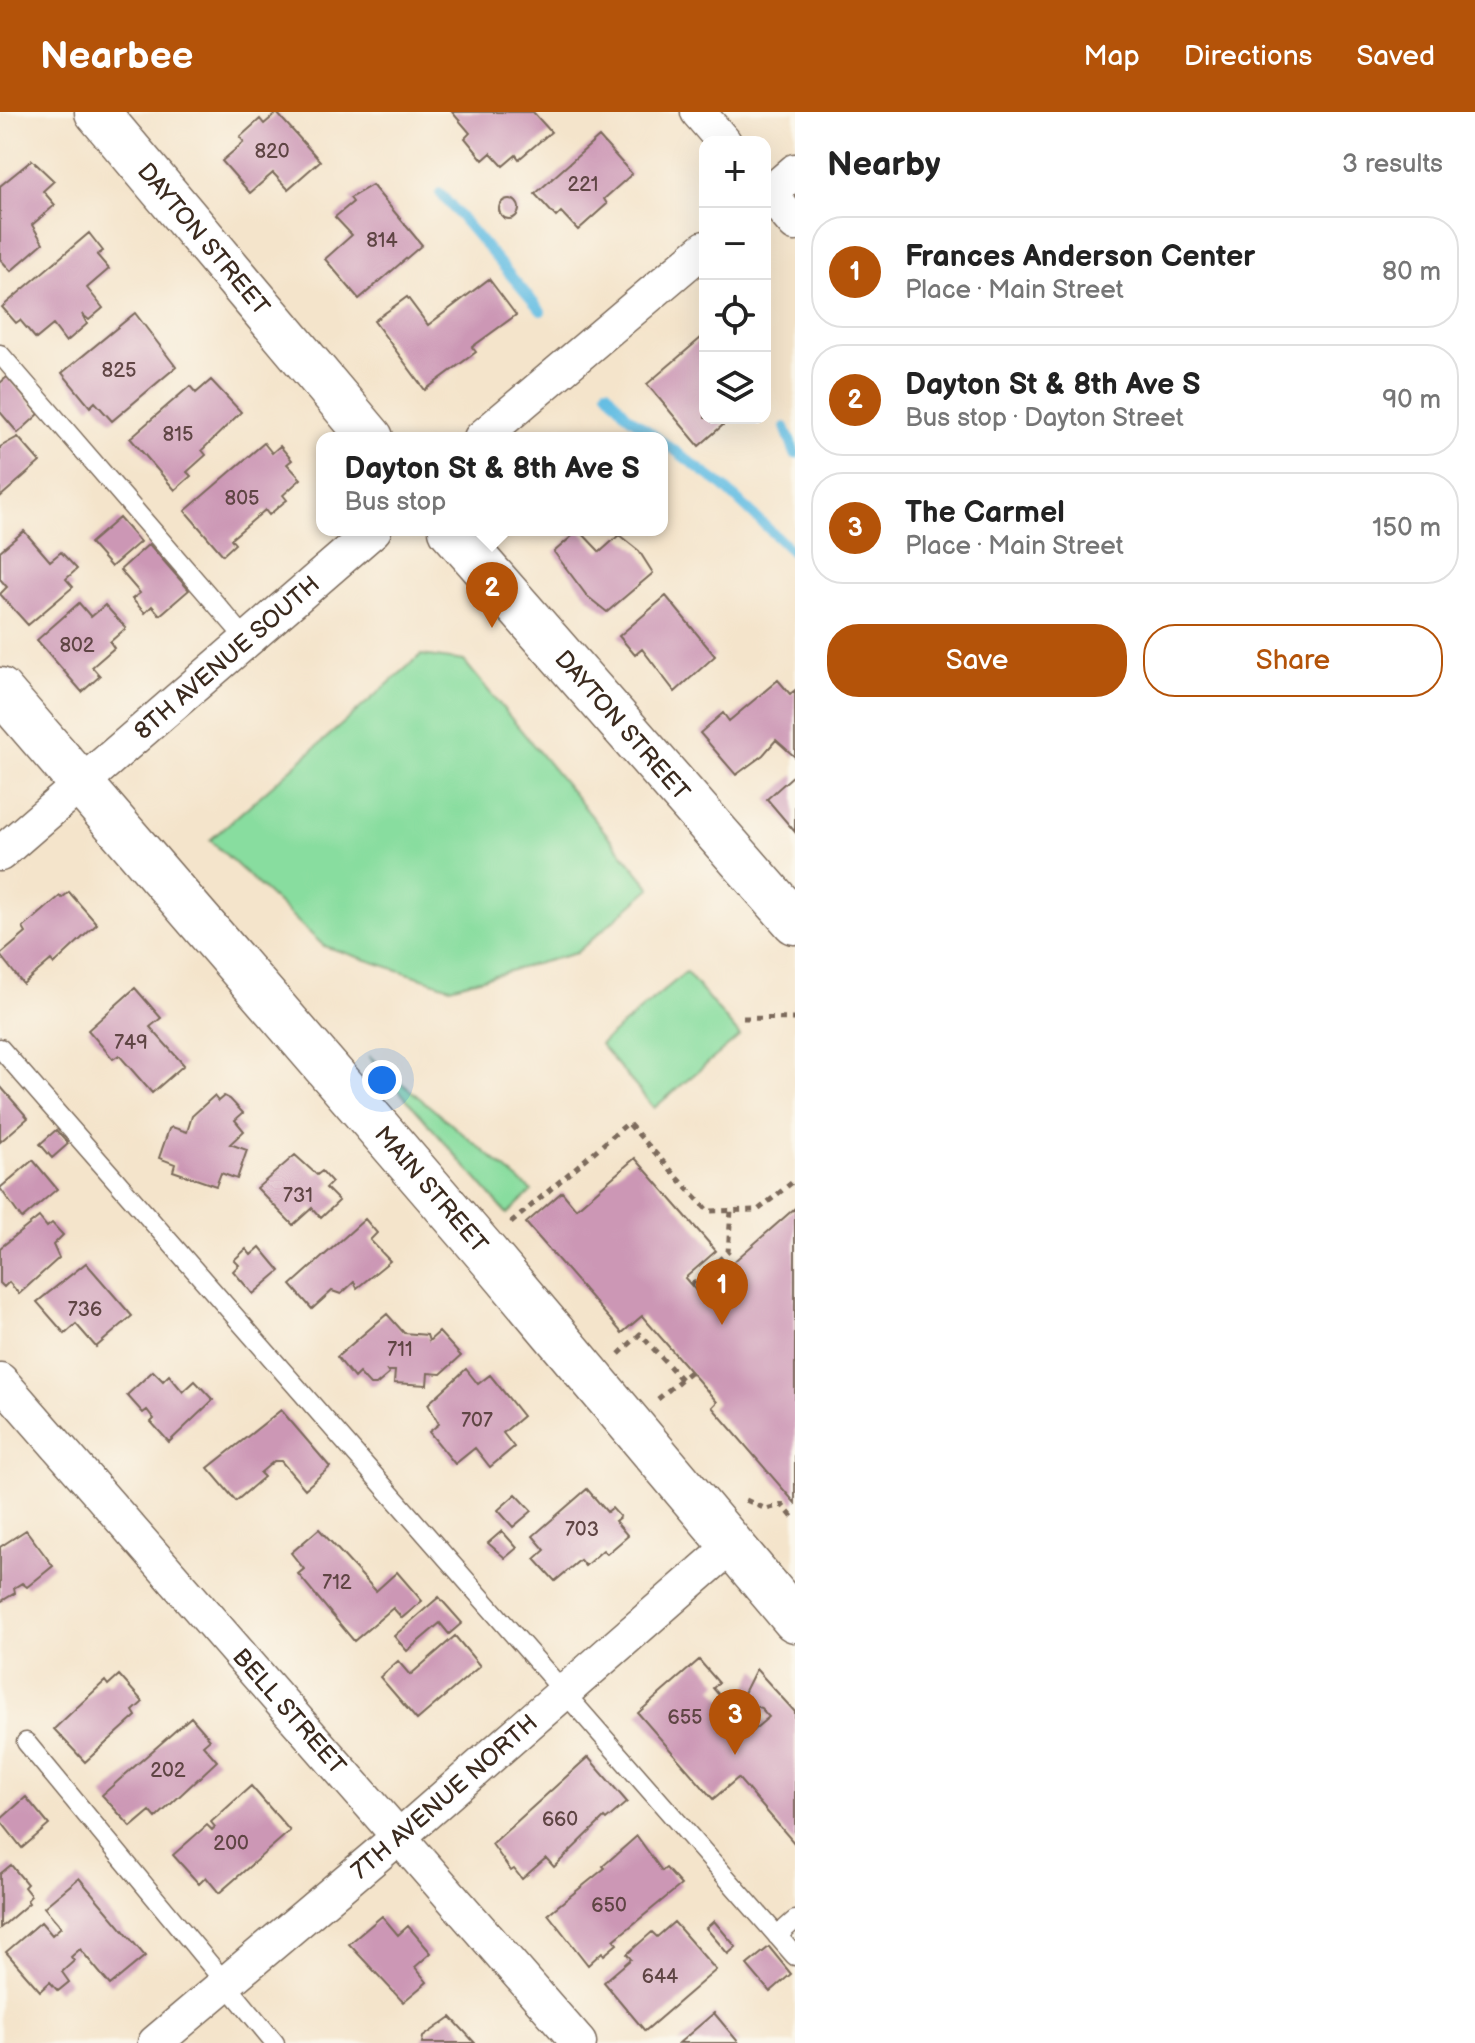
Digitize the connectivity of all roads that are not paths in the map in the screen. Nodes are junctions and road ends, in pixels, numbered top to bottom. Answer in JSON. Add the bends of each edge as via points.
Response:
{"nodes":[{"id":1,"x":97,"y":112,"type":"edge"},
{"id":2,"x":698,"y":112,"type":"edge"},
{"id":3,"x":719,"y":136,"type":"edge"},
{"id":4,"x":795,"y":171,"type":"edge"},
{"id":5,"x":771,"y":189,"type":"edge"},
{"id":6,"x":771,"y":198,"type":"edge"},
{"id":7,"x":795,"y":224,"type":"edge"},
{"id":8,"x":699,"y":253,"type":"edge"},
{"id":9,"x":0,"y":354,"type":"edge"},
{"id":10,"x":366,"y":432,"type":"edge"},
{"id":11,"x":488,"y":432,"type":"edge"},
{"id":12,"x":367,"y":536,"type":"edge"},
{"id":13,"x":456,"y":536,"type":"edge"},
{"id":14,"x":247,"y":640,"type":"junction"},
{"id":15,"x":0,"y":690,"type":"edge"},
{"id":16,"x":81,"y":784,"type":"junction"},
{"id":17,"x":0,"y":854,"type":"edge"},
{"id":18,"x":795,"y":922,"type":"edge"},
{"id":19,"x":0,"y":1048,"type":"edge"},
{"id":20,"x":0,"y":1380,"type":"edge"},
{"id":21,"x":732,"y":1527,"type":"junction"},
{"id":22,"x":795,"y":1620,"type":"edge"},
{"id":23,"x":565,"y":1692,"type":"junction"},
{"id":24,"x":26,"y":1742,"type":"dead end"},
{"id":25,"x":401,"y":1835,"type":"junction"},
{"id":26,"x":795,"y":1920,"type":"edge"},
{"id":27,"x":777,"y":1936,"type":"junction"},
{"id":28,"x":795,"y":1956,"type":"edge"},
{"id":29,"x":224,"y":1984,"type":"junction"},
{"id":30,"x":155,"y":2043,"type":"edge"},
{"id":31,"x":275,"y":2043,"type":"edge"},
{"id":32,"x":579,"y":2043,"type":"edge"}],
"edges":[{"from":1,"to":10,"type":"main road","name":"DAYTON STREET"},
{"from":2,"to":3,"type":"street"},
{"from":4,"to":5,"type":"street"},
{"from":6,"to":7,"type":"street"},
{"from":8,"to":11,"type":"street"},
{"from":9,"to":14,"type":"lane"},
{"from":12,"to":14,"type":"street","name":"8TH AVENUE SOUTH"},
{"from":13,"to":18,"type":"main road","name":"DAYTON STREET"},
{"from":14,"to":16,"type":"street","name":"8TH AVENUE SOUTH"},
{"from":15,"to":16,"type":"main road","name":"MAIN STREET"},
{"from":16,"to":17,"type":"street","name":"8TH AVENUE SOUTH"},
{"from":16,"to":21,"type":"main road","name":"MAIN STREET","via":[[482,1248]]},
{"from":19,"to":23,"type":"lane"},
{"from":20,"to":25,"type":"street","name":"BELL STREET"},
{"from":21,"to":22,"type":"main road","name":"MAIN STREET"},
{"from":21,"to":23,"type":"street","name":"7TH AVENUE NORTH"},
{"from":23,"to":25,"type":"street","name":"7TH AVENUE NORTH"},
{"from":23,"to":27,"type":"lane"},
{"from":24,"to":29,"type":"lane"},
{"from":25,"to":29,"type":"street","name":"7TH AVENUE NORTH"},
{"from":25,"to":32,"type":"street","name":"BELL STREET"},
{"from":26,"to":27,"type":"lane"},
{"from":27,"to":28,"type":"lane"},
{"from":29,"to":30,"type":"street","name":"7TH AVENUE NORTH"},
{"from":29,"to":31,"type":"lane"}]}
